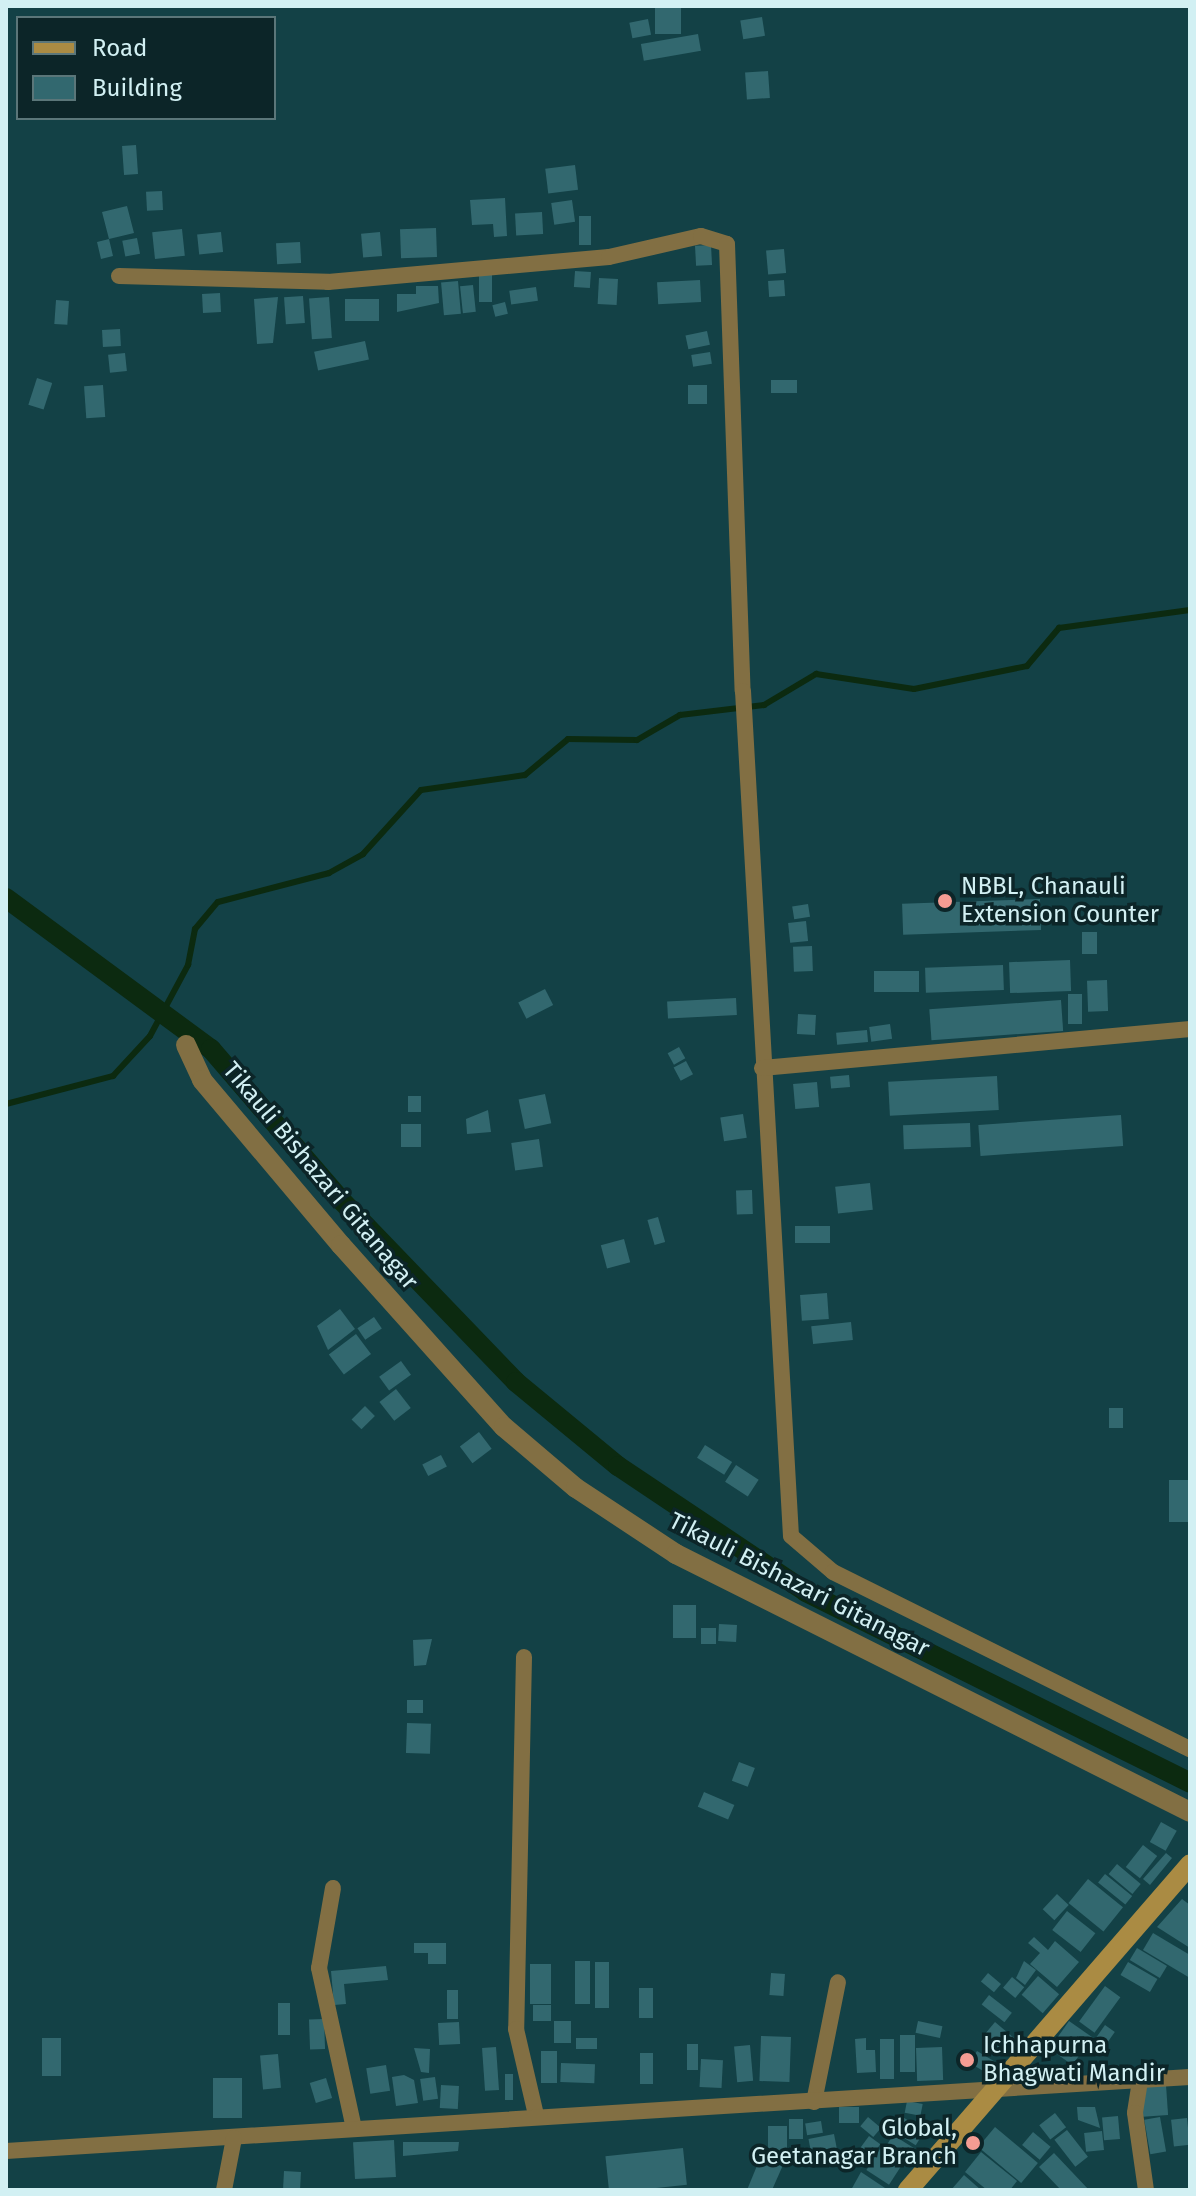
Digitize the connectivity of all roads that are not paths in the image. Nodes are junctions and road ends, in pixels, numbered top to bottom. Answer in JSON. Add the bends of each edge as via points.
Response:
{"nodes":[{"id":1,"x":119,"y":276,"type":"dead end"},
{"id":2,"x":1190,"y":1029,"type":"edge"},
{"id":3,"x":186,"y":1045,"type":"dead end"},
{"id":4,"x":762,"y":1068,"type":"junction"},
{"id":5,"x":524,"y":1657,"type":"dead end"},
{"id":6,"x":1190,"y":1749,"type":"edge"},
{"id":7,"x":1190,"y":1812,"type":"edge"},
{"id":8,"x":1190,"y":1864,"type":"edge"},
{"id":9,"x":333,"y":1888,"type":"dead end"},
{"id":10,"x":838,"y":1982,"type":"dead end"},
{"id":11,"x":1190,"y":2077,"type":"edge"},
{"id":12,"x":1140,"y":2081,"type":"junction"},
{"id":13,"x":989,"y":2093,"type":"junction"},
{"id":14,"x":814,"y":2102,"type":"junction"},
{"id":15,"x":536,"y":2115,"type":"junction"},
{"id":16,"x":354,"y":2128,"type":"junction"},
{"id":17,"x":234,"y":2138,"type":"junction"},
{"id":18,"x":6,"y":2151,"type":"edge"},
{"id":19,"x":224,"y":2190,"type":"edge"},
{"id":20,"x":908,"y":2190,"type":"edge"},
{"id":21,"x":1146,"y":2190,"type":"edge"}],
"edges":[{"from":1,"to":4,"type":"street","via":[[328,282],[609,257],[719,237],[728,259]]},
{"from":2,"to":4,"type":"street"},
{"from":3,"to":7,"type":"street","name":"Tikauli Bishazari Gitanagar","via":[[202,1080],[341,1245],[504,1427],[576,1488],[676,1554]]},
{"from":4,"to":6,"type":"street","via":[[791,1536],[833,1572]]},
{"from":5,"to":15,"type":"street","via":[[516,2029]]},
{"from":8,"to":13,"type":"main road"},
{"from":9,"to":16,"type":"street","via":[[319,1968]]},
{"from":10,"to":14,"type":"street"},
{"from":11,"to":12,"type":"street"},
{"from":12,"to":13,"type":"street"},
{"from":12,"to":21,"type":"street","via":[[1135,2113]]},
{"from":13,"to":14,"type":"street"},
{"from":13,"to":20,"type":"main road"},
{"from":14,"to":15,"type":"street"},
{"from":15,"to":16,"type":"street"},
{"from":16,"to":17,"type":"street"},
{"from":17,"to":18,"type":"street"},
{"from":17,"to":19,"type":"street"}]}
